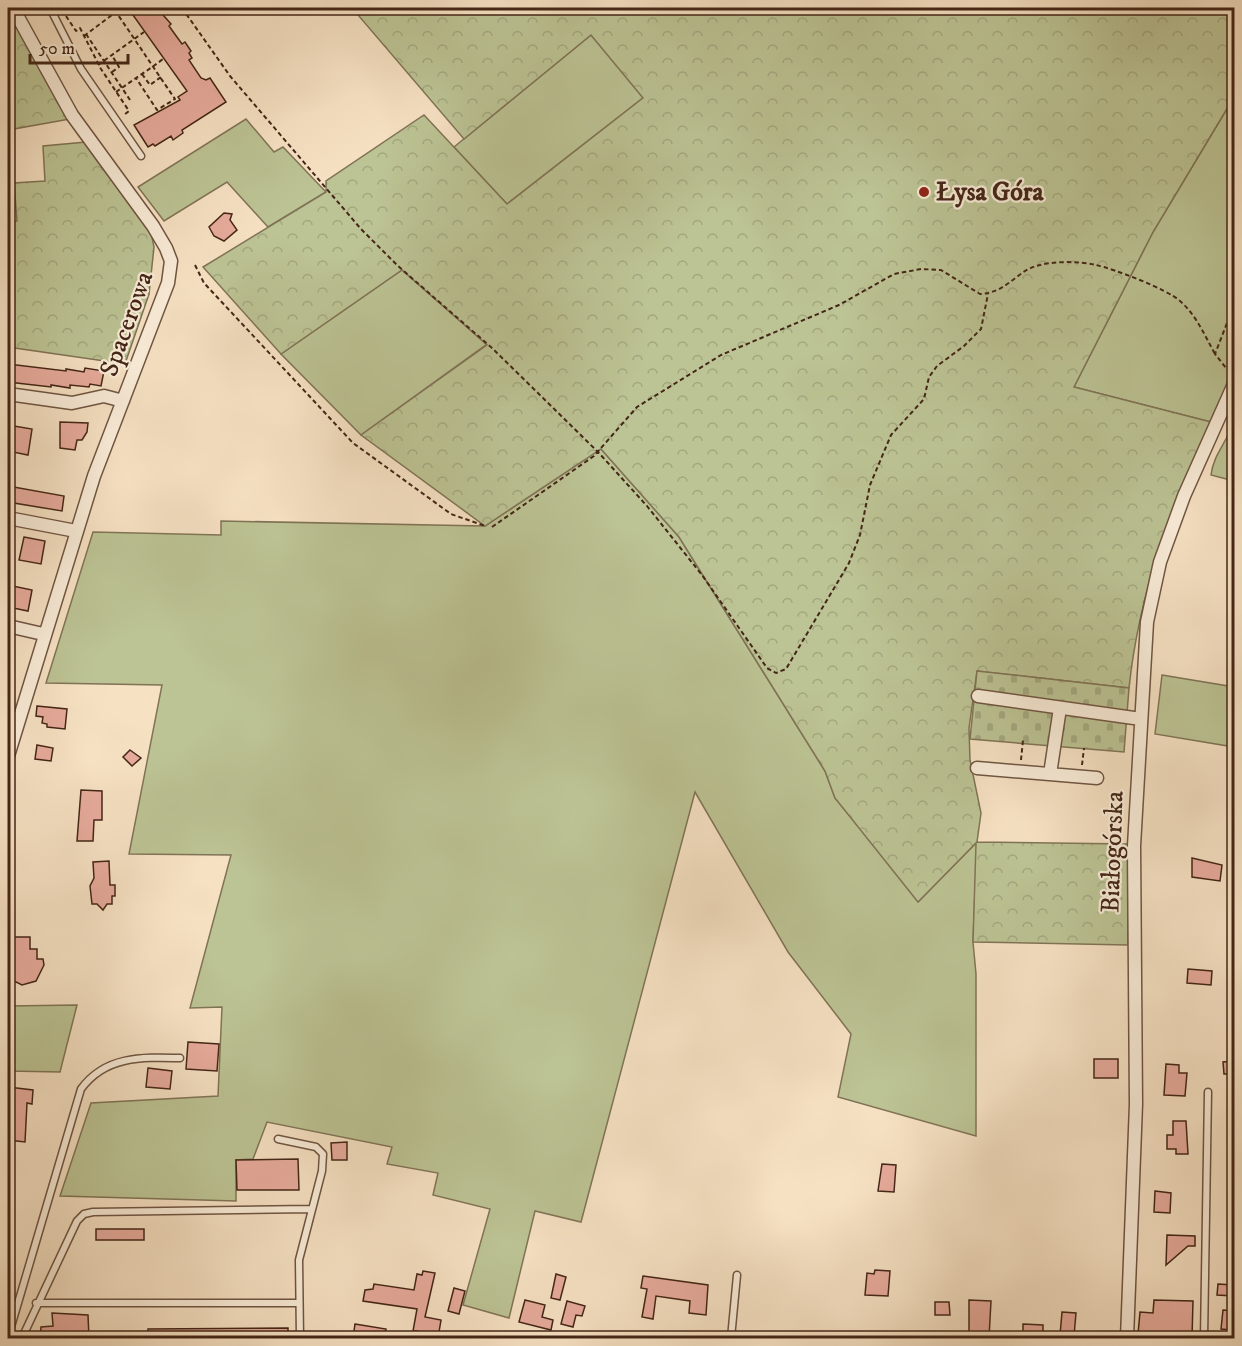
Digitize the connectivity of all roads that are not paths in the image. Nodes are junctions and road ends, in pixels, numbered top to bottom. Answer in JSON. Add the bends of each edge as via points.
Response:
{"nodes":[{"id":1,"x":14,"y":8,"type":"edge"},
{"id":2,"x":50,"y":8,"type":"edge"},
{"id":3,"x":141,"y":156,"type":"dead end"},
{"id":4,"x":1234,"y":384,"type":"edge"},
{"id":5,"x":8,"y":394,"type":"edge"},
{"id":6,"x":123,"y":401,"type":"junction"},
{"id":7,"x":8,"y":518,"type":"edge"},
{"id":8,"x":76,"y":531,"type":"junction"},
{"id":9,"x":8,"y":626,"type":"edge"},
{"id":10,"x":43,"y":634,"type":"junction"},
{"id":11,"x":978,"y":696,"type":"dead end"},
{"id":12,"x":1060,"y":708,"type":"junction"},
{"id":13,"x":1141,"y":719,"type":"junction"},
{"id":14,"x":8,"y":756,"type":"edge"},
{"id":15,"x":977,"y":768,"type":"dead end"},
{"id":16,"x":1050,"y":774,"type":"junction"},
{"id":17,"x":1097,"y":778,"type":"dead end"},
{"id":18,"x":180,"y":1058,"type":"dead end"},
{"id":19,"x":1208,"y":1092,"type":"dead end"},
{"id":20,"x":278,"y":1139,"type":"dead end"},
{"id":21,"x":311,"y":1209,"type":"junction"},
{"id":22,"x":737,"y":1275,"type":"dead end"},
{"id":23,"x":36,"y":1303,"type":"junction"},
{"id":24,"x":300,"y":1303,"type":"junction"},
{"id":25,"x":8,"y":1337,"type":"edge"},
{"id":26,"x":22,"y":1338,"type":"edge"},
{"id":27,"x":300,"y":1338,"type":"edge"},
{"id":28,"x":731,"y":1338,"type":"edge"},
{"id":29,"x":1127,"y":1338,"type":"edge"},
{"id":30,"x":1204,"y":1338,"type":"edge"}],
"edges":[{"from":1,"to":6,"type":"street","name":"Spacerowa","via":[[60,95],[153,226],[171,261],[168,283]]},
{"from":2,"to":3,"type":"lane","via":[[81,69]]},
{"from":4,"to":13,"type":"street","name":"Białogórska","via":[[1184,496],[1153,585]]},
{"from":5,"to":6,"type":"street","name":"Spacerowa","via":[[72,403],[104,396]]},
{"from":6,"to":8,"type":"street","name":"Spacerowa"},
{"from":7,"to":8,"type":"street"},
{"from":8,"to":10,"type":"street","name":"Spacerowa"},
{"from":9,"to":10,"type":"street"},
{"from":10,"to":14,"type":"street","name":"Spacerowa"},
{"from":11,"to":12,"type":"street"},
{"from":12,"to":13,"type":"street"},
{"from":12,"to":16,"type":"street"},
{"from":13,"to":29,"type":"street","name":"Białogórska","via":[[1133,857],[1136,1104]]},
{"from":15,"to":16,"type":"street"},
{"from":16,"to":17,"type":"street"},
{"from":18,"to":25,"type":"lane","via":[[121,1060],[90,1076],[81,1089]]},
{"from":19,"to":30,"type":"lane"},
{"from":20,"to":21,"type":"lane","via":[[316,1147],[322,1154],[322,1171]]},
{"from":21,"to":23,"type":"lane","via":[[84,1215],[77,1221]]},
{"from":21,"to":24,"type":"lane","via":[[299,1260]]},
{"from":22,"to":28,"type":"lane"},
{"from":23,"to":24,"type":"lane"},
{"from":23,"to":26,"type":"lane"},
{"from":24,"to":27,"type":"lane"}]}
